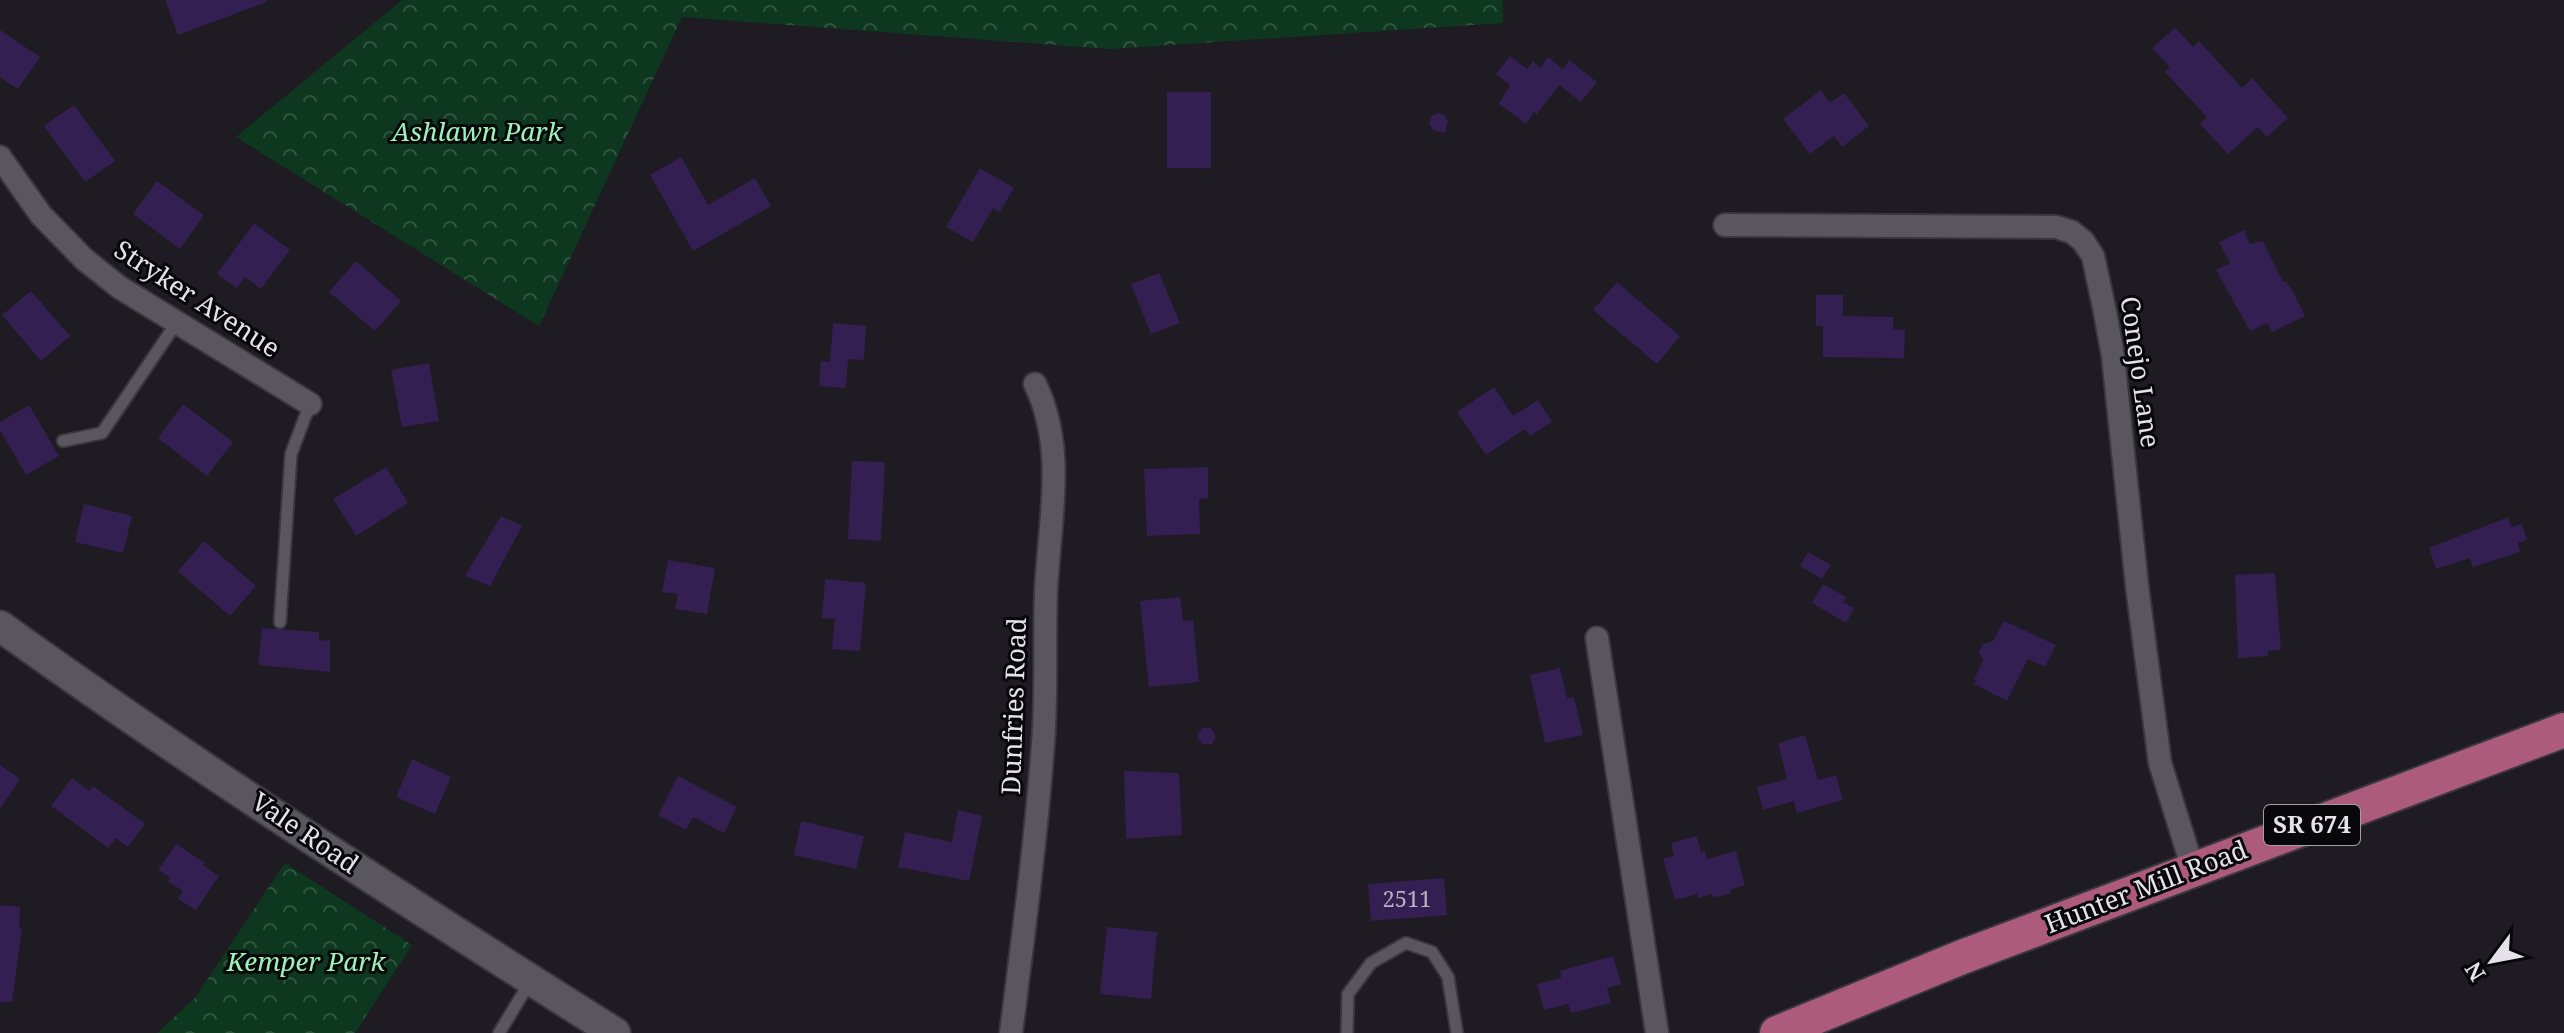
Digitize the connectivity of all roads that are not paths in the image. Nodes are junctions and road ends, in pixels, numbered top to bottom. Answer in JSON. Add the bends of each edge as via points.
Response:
{"nodes":[{"id":1,"x":0,"y":157,"type":"edge"},
{"id":2,"x":1725,"y":225,"type":"dead end"},
{"id":3,"x":177,"y":322,"type":"junction"},
{"id":4,"x":1035,"y":384,"type":"dead end"},
{"id":5,"x":310,"y":404,"type":"joint"},
{"id":6,"x":63,"y":441,"type":"dead end"},
{"id":7,"x":280,"y":622,"type":"dead end"},
{"id":8,"x":0,"y":626,"type":"edge"},
{"id":9,"x":1597,"y":638,"type":"dead end"},
{"id":10,"x":2564,"y":730,"type":"edge"},
{"id":11,"x":2193,"y":869,"type":"junction"},
{"id":12,"x":531,"y":980,"type":"junction"},
{"id":13,"x":499,"y":1033,"type":"edge"},
{"id":14,"x":615,"y":1033,"type":"edge"},
{"id":15,"x":1011,"y":1033,"type":"edge"},
{"id":16,"x":1347,"y":1033,"type":"edge"},
{"id":17,"x":1457,"y":1033,"type":"edge"},
{"id":18,"x":1657,"y":1033,"type":"edge"},
{"id":19,"x":1777,"y":1033,"type":"edge"}],
"edges":[{"from":1,"to":3,"type":"street","name":"Stryker Avenue","via":[[41,215],[84,259]]},
{"from":2,"to":11,"type":"street","name":"Conejo Lane","via":[[2056,227],[2083,241],[2093,256],[2113,356],[2160,763]]},
{"from":3,"to":5,"type":"street","name":"Stryker Avenue"},
{"from":3,"to":6,"type":"lane","via":[[102,433]]},
{"from":4,"to":15,"type":"street","name":"Dunfries Road","via":[[1052,431],[1055,461],[1044,741]]},
{"from":5,"to":7,"type":"lane","via":[[291,454]]},
{"from":8,"to":12,"type":"main road","name":"Vale Road"},
{"from":9,"to":18,"type":"street"},
{"from":10,"to":11,"type":"main road","name":"Hunter Mill Road","number":"SR 674"},
{"from":11,"to":19,"type":"main road","name":"Hunter Mill Road","number":"SR 674"},
{"from":12,"to":13,"type":"lane"},
{"from":12,"to":14,"type":"main road","name":"Vale Road"},
{"from":16,"to":17,"type":"lane","via":[[1348,994],[1371,963],[1406,943],[1432,952],[1448,977]]}]}
